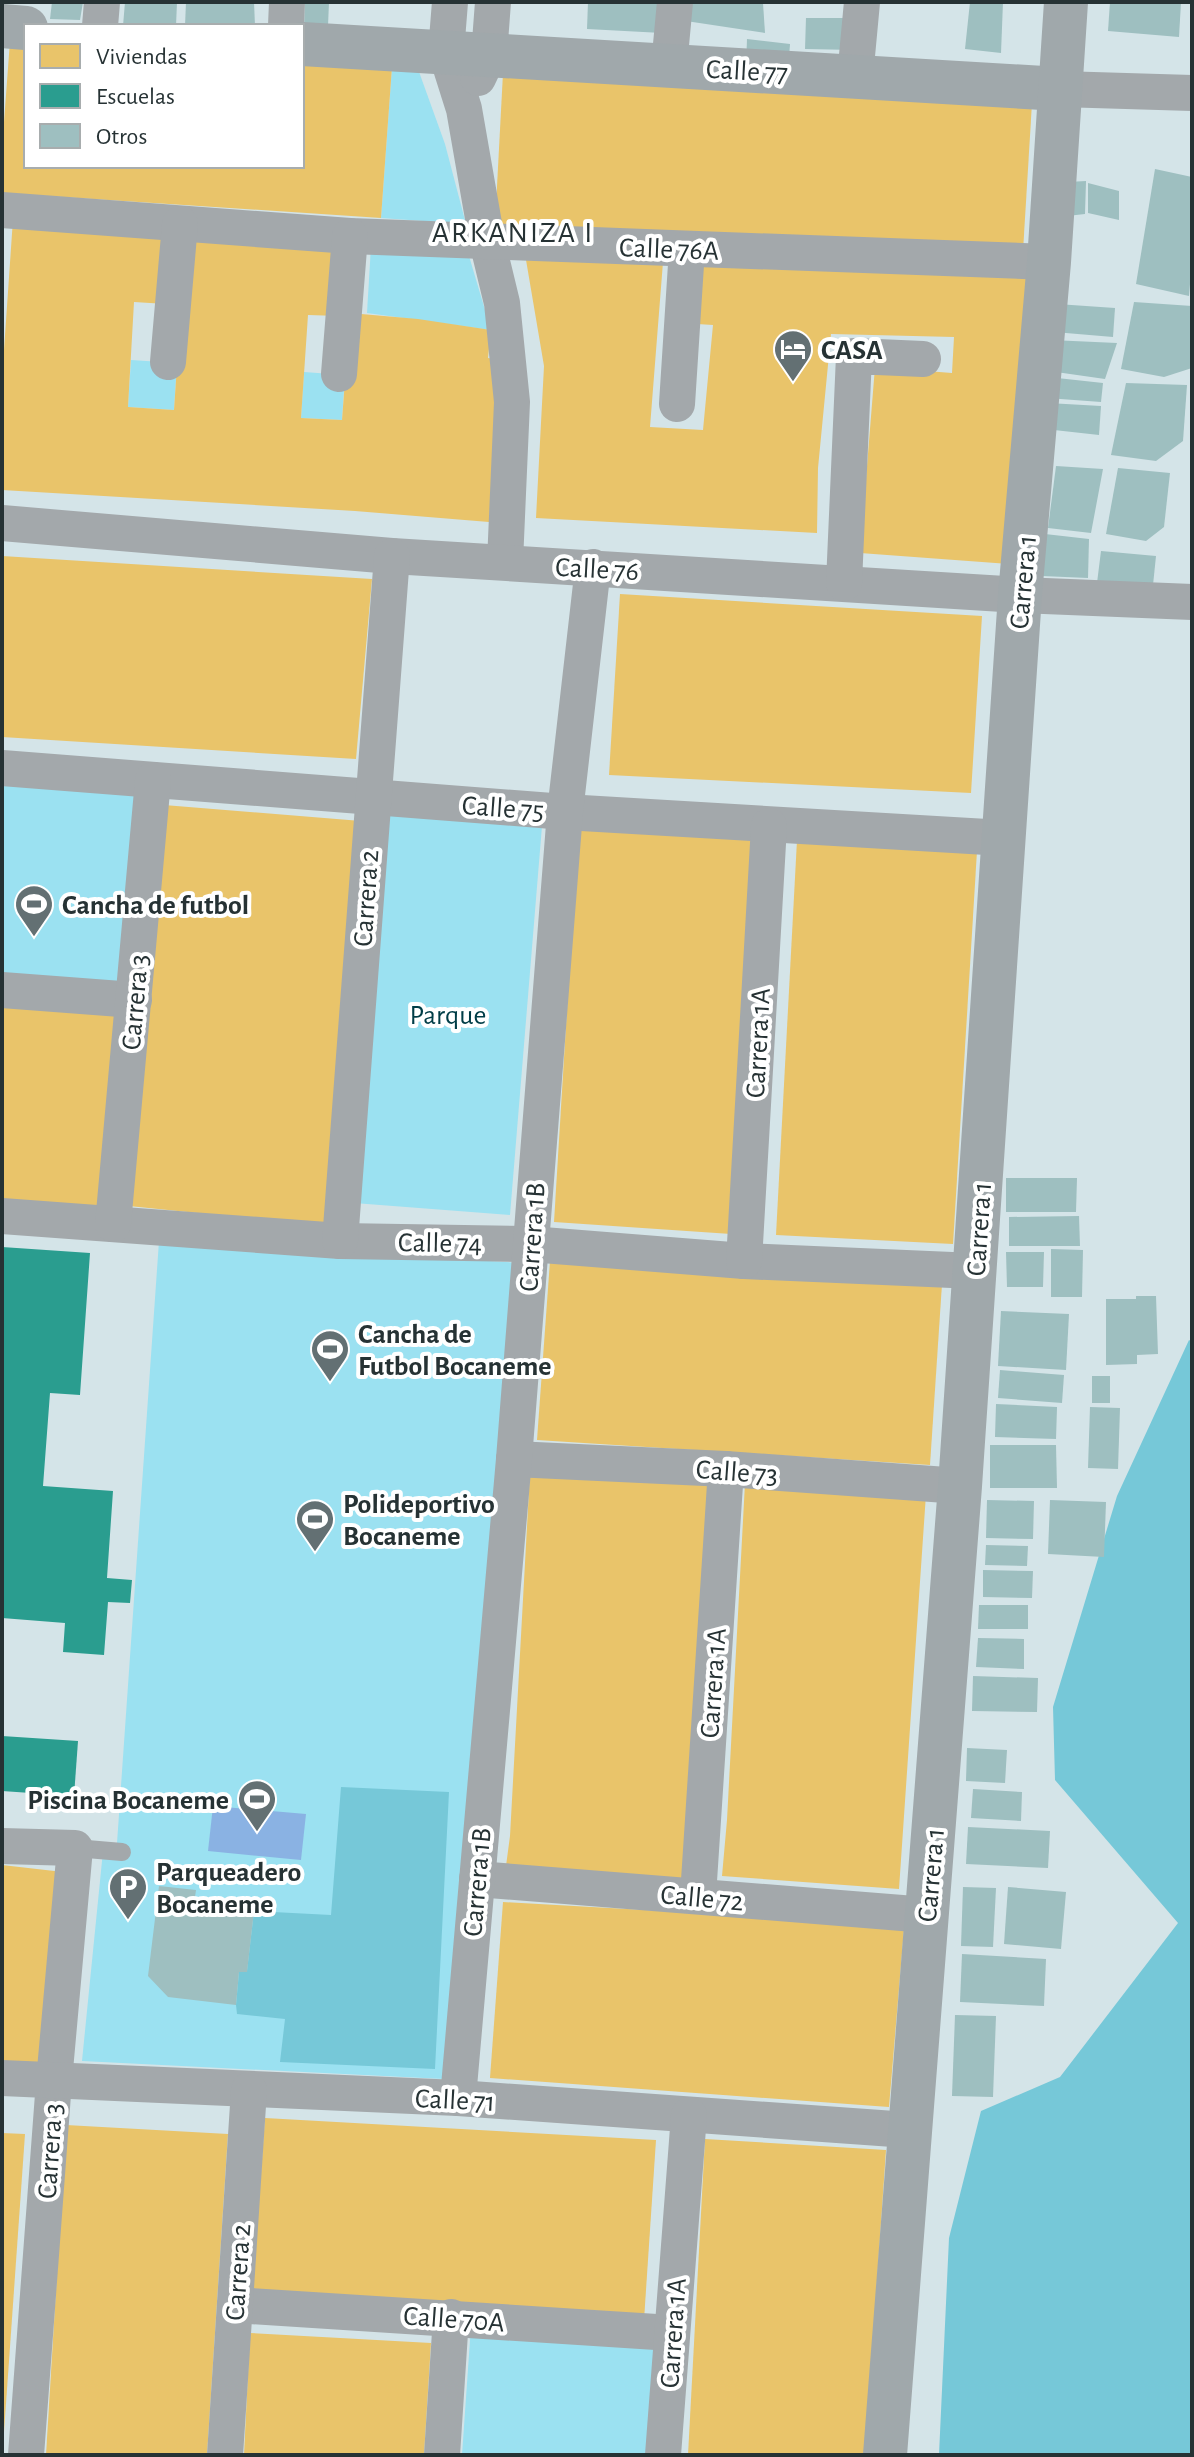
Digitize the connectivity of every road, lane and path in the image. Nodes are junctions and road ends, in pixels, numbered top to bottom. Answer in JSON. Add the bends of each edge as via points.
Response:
{"nodes":[{"id":1,"x":102,"y":2,"type":"edge"},
{"id":2,"x":287,"y":2,"type":"edge"},
{"id":3,"x":450,"y":2,"type":"edge"},
{"id":4,"x":493,"y":2,"type":"edge"},
{"id":5,"x":675,"y":2,"type":"edge"},
{"id":6,"x":862,"y":2,"type":"edge"},
{"id":7,"x":1066,"y":2,"type":"edge"},
{"id":8,"x":100,"y":24,"type":"edge"},
{"id":9,"x":286,"y":24,"type":"edge"},
{"id":10,"x":2,"y":26,"type":"edge"},
{"id":11,"x":24,"y":28,"type":"edge"},
{"id":12,"x":304,"y":44,"type":"edge"},
{"id":13,"x":446,"y":52,"type":"junction"},
{"id":14,"x":489,"y":55,"type":"junction"},
{"id":15,"x":669,"y":66,"type":"junction"},
{"id":16,"x":855,"y":77,"type":"junction"},
{"id":17,"x":1192,"y":79,"type":"edge"},
{"id":18,"x":1060,"y":89,"type":"junction"},
{"id":19,"x":1192,"y":93,"type":"edge"},
{"id":20,"x":464,"y":109,"type":"junction"},
{"id":21,"x":2,"y":210,"type":"edge"},
{"id":22,"x":180,"y":224,"type":"junction"},
{"id":23,"x":350,"y":236,"type":"junction"},
{"id":24,"x":487,"y":241,"type":"junction"},
{"id":25,"x":687,"y":249,"type":"junction"},
{"id":26,"x":1049,"y":262,"type":"junction"},
{"id":27,"x":923,"y":359,"type":"dead end"},
{"id":28,"x":168,"y":362,"type":"dead end"},
{"id":29,"x":339,"y":374,"type":"dead end"},
{"id":30,"x":677,"y":404,"type":"dead end"},
{"id":31,"x":2,"y":523,"type":"edge"},
{"id":32,"x":392,"y":556,"type":"junction"},
{"id":33,"x":505,"y":562,"type":"junction"},
{"id":34,"x":593,"y":567,"type":"junction"},
{"id":35,"x":844,"y":583,"type":"junction"},
{"id":36,"x":1020,"y":595,"type":"junction"},
{"id":37,"x":1192,"y":602,"type":"edge"},
{"id":38,"x":2,"y":768,"type":"edge"},
{"id":39,"x":153,"y":780,"type":"junction"},
{"id":40,"x":373,"y":797,"type":"junction"},
{"id":41,"x":565,"y":812,"type":"junction"},
{"id":42,"x":769,"y":826,"type":"junction"},
{"id":43,"x":1004,"y":838,"type":"junction"},
{"id":44,"x":2,"y":990,"type":"edge"},
{"id":45,"x":134,"y":1000,"type":"junction"},
{"id":46,"x":2,"y":1216,"type":"edge"},
{"id":47,"x":113,"y":1224,"type":"junction"},
{"id":48,"x":340,"y":1241,"type":"junction"},
{"id":49,"x":530,"y":1244,"type":"junction"},
{"id":50,"x":744,"y":1261,"type":"junction"},
{"id":51,"x":975,"y":1271,"type":"junction"},
{"id":52,"x":514,"y":1459,"type":"junction"},
{"id":53,"x":726,"y":1469,"type":"junction"},
{"id":54,"x":960,"y":1486,"type":"junction"},
{"id":55,"x":2,"y":1846,"type":"edge"},
{"id":56,"x":75,"y":1848,"type":"junction"},
{"id":57,"x":122,"y":1852,"type":"dead end"},
{"id":58,"x":477,"y":1879,"type":"junction"},
{"id":59,"x":698,"y":1896,"type":"junction"},
{"id":60,"x":927,"y":1915,"type":"junction"},
{"id":61,"x":2,"y":2078,"type":"edge"},
{"id":62,"x":54,"y":2081,"type":"junction"},
{"id":63,"x":249,"y":2090,"type":"junction"},
{"id":64,"x":458,"y":2098,"type":"junction"},
{"id":65,"x":689,"y":2115,"type":"junction"},
{"id":66,"x":908,"y":2130,"type":"junction"},
{"id":67,"x":235,"y":2305,"type":"junction"},
{"id":68,"x":451,"y":2317,"type":"junction"},
{"id":69,"x":672,"y":2333,"type":"junction"},
{"id":70,"x":26,"y":2455,"type":"edge"},
{"id":71,"x":225,"y":2455,"type":"edge"},
{"id":72,"x":442,"y":2455,"type":"edge"},
{"id":73,"x":663,"y":2455,"type":"edge"},
{"id":74,"x":885,"y":2455,"type":"edge"}],
"edges":[{"from":1,"to":8,"type":"street"},
{"from":2,"to":9,"type":"street"},
{"from":3,"to":13,"type":"street"},
{"from":4,"to":14,"type":"street"},
{"from":5,"to":15,"type":"street"},
{"from":6,"to":16,"type":"street"},
{"from":7,"to":18,"type":"street","name":"Carrera 1"},
{"from":10,"to":11,"type":"street"},
{"from":12,"to":13,"type":"street","name":"Calle 77"},
{"from":13,"to":14,"type":"street","name":"Calle 77"},
{"from":13,"to":20,"type":"street"},
{"from":14,"to":15,"type":"street","name":"Calle 77"},
{"from":14,"to":20,"type":"street"},
{"from":15,"to":16,"type":"street","name":"Calle 77"},
{"from":16,"to":18,"type":"street","name":"Calle 77"},
{"from":17,"to":19,"type":"street"},
{"from":18,"to":19,"type":"street","name":"Calle 77"},
{"from":18,"to":26,"type":"street","name":"Carrera 1"},
{"from":20,"to":24,"type":"street"},
{"from":21,"to":22,"type":"street","name":"Calle 76A"},
{"from":22,"to":23,"type":"street","name":"Calle 76A"},
{"from":22,"to":28,"type":"street"},
{"from":23,"to":24,"type":"street","name":"Calle 76A"},
{"from":23,"to":29,"type":"street"},
{"from":24,"to":25,"type":"street","name":"Calle 76A"},
{"from":24,"to":33,"type":"street","via":[[502,303],[512,402]]},
{"from":25,"to":26,"type":"street","name":"Calle 76A"},
{"from":25,"to":30,"type":"street"},
{"from":26,"to":36,"type":"street","name":"Carrera 1"},
{"from":27,"to":35,"type":"street","via":[[854,356]]},
{"from":31,"to":32,"type":"street","name":"Calle 76"},
{"from":32,"to":33,"type":"street","name":"Calle 76"},
{"from":32,"to":40,"type":"street","name":"Carrera 2"},
{"from":33,"to":34,"type":"street","name":"Calle 76"},
{"from":34,"to":35,"type":"street","name":"Calle 76"},
{"from":34,"to":41,"type":"street","name":"Carrera 1B"},
{"from":35,"to":36,"type":"street","name":"Calle 76"},
{"from":36,"to":37,"type":"street","name":"Calle 76"},
{"from":36,"to":43,"type":"street","name":"Carrera 1"},
{"from":38,"to":39,"type":"street","name":"Calle 75"},
{"from":39,"to":40,"type":"street","name":"Calle 75"},
{"from":39,"to":45,"type":"street","name":"Carrera 3"},
{"from":40,"to":41,"type":"street","name":"Calle 75"},
{"from":40,"to":48,"type":"street","name":"Carrera 2"},
{"from":41,"to":42,"type":"street","name":"Calle 75"},
{"from":41,"to":49,"type":"street","name":"Carrera 1B"},
{"from":42,"to":43,"type":"street","name":"Calle 75"},
{"from":42,"to":50,"type":"street","name":"Carrera 1A"},
{"from":43,"to":51,"type":"street","name":"Carrera 1"},
{"from":44,"to":45,"type":"street"},
{"from":45,"to":47,"type":"street","name":"Carrera 3"},
{"from":46,"to":47,"type":"street","name":"Calle 74"},
{"from":47,"to":48,"type":"street","name":"Calle 74"},
{"from":48,"to":49,"type":"street","name":"Calle 74"},
{"from":49,"to":50,"type":"street","name":"Calle 74"},
{"from":49,"to":52,"type":"street","name":"Carrera 1B"},
{"from":50,"to":51,"type":"street","name":"Calle 74"},
{"from":51,"to":54,"type":"street","name":"Carrera 1"},
{"from":52,"to":53,"type":"street","name":"Calle 73"},
{"from":52,"to":58,"type":"street","name":"Carrera 1B"},
{"from":53,"to":54,"type":"street","name":"Calle 73"},
{"from":53,"to":59,"type":"street","name":"Carrera 1A"},
{"from":54,"to":60,"type":"street","name":"Carrera 1"},
{"from":55,"to":56,"type":"street"},
{"from":56,"to":57,"type":"lane"},
{"from":56,"to":62,"type":"street","name":"Carrera 3"},
{"from":58,"to":59,"type":"street","name":"Calle 72"},
{"from":58,"to":64,"type":"street","name":"Carrera 1B"},
{"from":59,"to":60,"type":"street","name":"Calle 72"},
{"from":60,"to":66,"type":"street","name":"Carrera 1"},
{"from":61,"to":62,"type":"street","name":"Calle 71"},
{"from":62,"to":63,"type":"street","name":"Calle 71"},
{"from":62,"to":70,"type":"street","name":"Carrera 3"},
{"from":63,"to":64,"type":"street","name":"Calle 71"},
{"from":63,"to":67,"type":"street","name":"Carrera 2"},
{"from":64,"to":65,"type":"street","name":"Calle 71"},
{"from":65,"to":66,"type":"street","name":"Calle 71"},
{"from":65,"to":69,"type":"street","name":"Carrera 1A"},
{"from":66,"to":74,"type":"street","name":"Carrera 1"},
{"from":67,"to":68,"type":"street","name":"Calle 70A"},
{"from":67,"to":71,"type":"street","name":"Carrera 2"},
{"from":68,"to":69,"type":"street","name":"Calle 70A"},
{"from":68,"to":72,"type":"street"},
{"from":69,"to":73,"type":"street","name":"Carrera 1A"}]}
